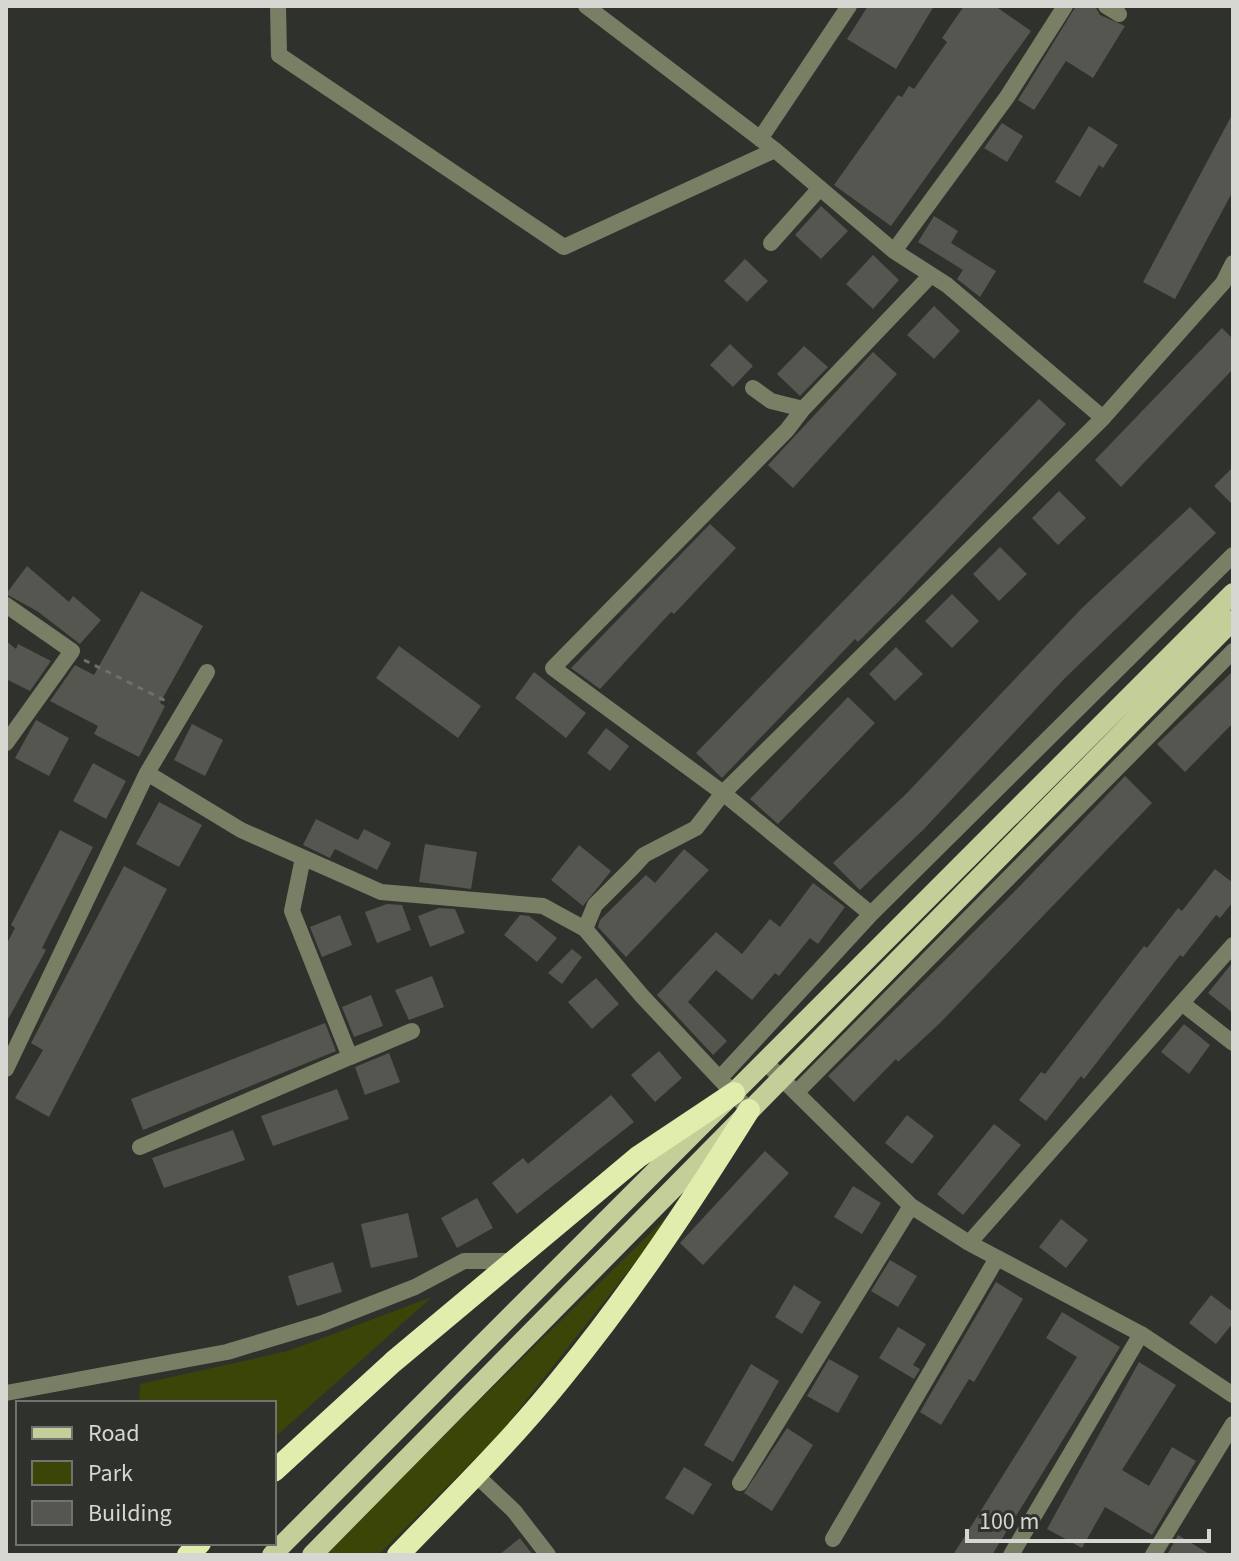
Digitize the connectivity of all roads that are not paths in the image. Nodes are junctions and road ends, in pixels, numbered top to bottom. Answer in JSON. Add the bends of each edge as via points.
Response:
{"nodes":[{"id":1,"x":278,"y":6,"type":"edge"},
{"id":2,"x":586,"y":6,"type":"edge"},
{"id":3,"x":849,"y":6,"type":"edge"},
{"id":4,"x":1065,"y":6,"type":"edge"},
{"id":5,"x":760,"y":139,"type":"junction"},
{"id":6,"x":775,"y":150,"type":"junction"},
{"id":7,"x":820,"y":188,"type":"junction"},
{"id":8,"x":771,"y":243,"type":"dead end"},
{"id":9,"x":894,"y":251,"type":"junction"},
{"id":10,"x":1233,"y":263,"type":"edge"},
{"id":11,"x":931,"y":275,"type":"junction"},
{"id":12,"x":1228,"y":289,"type":"edge"},
{"id":13,"x":753,"y":388,"type":"dead end"},
{"id":14,"x":803,"y":409,"type":"junction"},
{"id":15,"x":1103,"y":418,"type":"junction"},
{"id":16,"x":1233,"y":555,"type":"edge"},
{"id":17,"x":1233,"y":593,"type":"edge"},
{"id":18,"x":6,"y":605,"type":"edge"},
{"id":19,"x":1233,"y":620,"type":"edge"},
{"id":20,"x":1233,"y":651,"type":"edge"},
{"id":21,"x":207,"y":672,"type":"dead end"},
{"id":22,"x":6,"y":743,"type":"edge"},
{"id":23,"x":147,"y":773,"type":"junction"},
{"id":24,"x":723,"y":793,"type":"junction"},
{"id":25,"x":303,"y":858,"type":"junction"},
{"id":26,"x":871,"y":914,"type":"junction"},
{"id":27,"x":585,"y":929,"type":"junction"},
{"id":28,"x":1233,"y":945,"type":"edge"},
{"id":29,"x":1183,"y":1004,"type":"junction"},
{"id":30,"x":412,"y":1031,"type":"dead end"},
{"id":31,"x":1233,"y":1043,"type":"edge"},
{"id":32,"x":10,"y":1046,"type":"edge"},
{"id":33,"x":350,"y":1057,"type":"junction"},
{"id":34,"x":765,"y":1062,"type":"junction"},
{"id":35,"x":6,"y":1069,"type":"edge"},
{"id":36,"x":781,"y":1077,"type":"junction"},
{"id":37,"x":797,"y":1092,"type":"junction"},
{"id":38,"x":734,"y":1094,"type":"junction"},
{"id":39,"x":140,"y":1147,"type":"dead end"},
{"id":40,"x":911,"y":1206,"type":"junction"},
{"id":41,"x":969,"y":1243,"type":"junction"},
{"id":42,"x":997,"y":1258,"type":"junction"},
{"id":43,"x":515,"y":1261,"type":"junction"},
{"id":44,"x":1141,"y":1334,"type":"junction"},
{"id":45,"x":6,"y":1393,"type":"edge"},
{"id":46,"x":1233,"y":1395,"type":"edge"},
{"id":47,"x":1233,"y":1424,"type":"edge"},
{"id":48,"x":276,"y":1469,"type":"edge"},
{"id":49,"x":476,"y":1475,"type":"junction"},
{"id":50,"x":740,"y":1483,"type":"dead end"},
{"id":51,"x":833,"y":1539,"type":"dead end"},
{"id":52,"x":272,"y":1555,"type":"edge"},
{"id":53,"x":312,"y":1555,"type":"edge"},
{"id":54,"x":398,"y":1555,"type":"edge"},
{"id":55,"x":548,"y":1555,"type":"edge"},
{"id":56,"x":1011,"y":1555,"type":"edge"},
{"id":57,"x":1153,"y":1555,"type":"edge"}],
"edges":[{"from":1,"to":6,"type":"street","via":[[279,55],[564,247]]},
{"from":2,"to":5,"type":"street"},
{"from":3,"to":5,"type":"street"},
{"from":4,"to":9,"type":"street","via":[[1007,97]]},
{"from":5,"to":6,"type":"street"},
{"from":6,"to":7,"type":"street"},
{"from":7,"to":8,"type":"street"},
{"from":7,"to":9,"type":"street"},
{"from":9,"to":11,"type":"street"},
{"from":10,"to":12,"type":"street"},
{"from":11,"to":14,"type":"street"},
{"from":11,"to":15,"type":"street"},
{"from":12,"to":15,"type":"street"},
{"from":13,"to":14,"type":"street","via":[[771,401]]},
{"from":14,"to":24,"type":"street","via":[[553,668]]},
{"from":15,"to":24,"type":"street"},
{"from":16,"to":26,"type":"street"},
{"from":17,"to":34,"type":"main road"},
{"from":18,"to":22,"type":"street","via":[[72,654]]},
{"from":19,"to":36,"type":"main road"},
{"from":20,"to":37,"type":"street"},
{"from":21,"to":23,"type":"street"},
{"from":23,"to":25,"type":"street","via":[[241,830]]},
{"from":23,"to":32,"type":"street"},
{"from":24,"to":26,"type":"street"},
{"from":24,"to":27,"type":"street","via":[[696,828],[639,861],[595,905]]},
{"from":25,"to":27,"type":"street","via":[[381,892],[543,906]]},
{"from":25,"to":33,"type":"street","via":[[292,911]]},
{"from":26,"to":38,"type":"street"},
{"from":27,"to":38,"type":"street"},
{"from":28,"to":29,"type":"street"},
{"from":29,"to":31,"type":"street"},
{"from":29,"to":41,"type":"street"},
{"from":30,"to":33,"type":"street"},
{"from":32,"to":35,"type":"street"},
{"from":33,"to":39,"type":"street"},
{"from":34,"to":36,"type":"street"},
{"from":34,"to":38,"type":"main road"},
{"from":36,"to":37,"type":"street"},
{"from":36,"to":38,"type":"main road"},
{"from":37,"to":40,"type":"street"},
{"from":38,"to":43,"type":"highway","via":[[638,1157]]},
{"from":38,"to":49,"type":"highway","via":[[692,1202],[588,1344]]},
{"from":38,"to":52,"type":"main road"},
{"from":38,"to":53,"type":"main road"},
{"from":40,"to":41,"type":"street"},
{"from":40,"to":50,"type":"street"},
{"from":41,"to":42,"type":"street"},
{"from":42,"to":44,"type":"street"},
{"from":42,"to":51,"type":"street"},
{"from":43,"to":45,"type":"street","via":[[464,1261],[415,1287],[323,1323],[227,1352]]},
{"from":43,"to":48,"type":"highway"},
{"from":44,"to":46,"type":"street"},
{"from":44,"to":56,"type":"street"},
{"from":47,"to":57,"type":"street"},
{"from":49,"to":54,"type":"highway"},
{"from":49,"to":55,"type":"street","via":[[514,1511]]}]}
